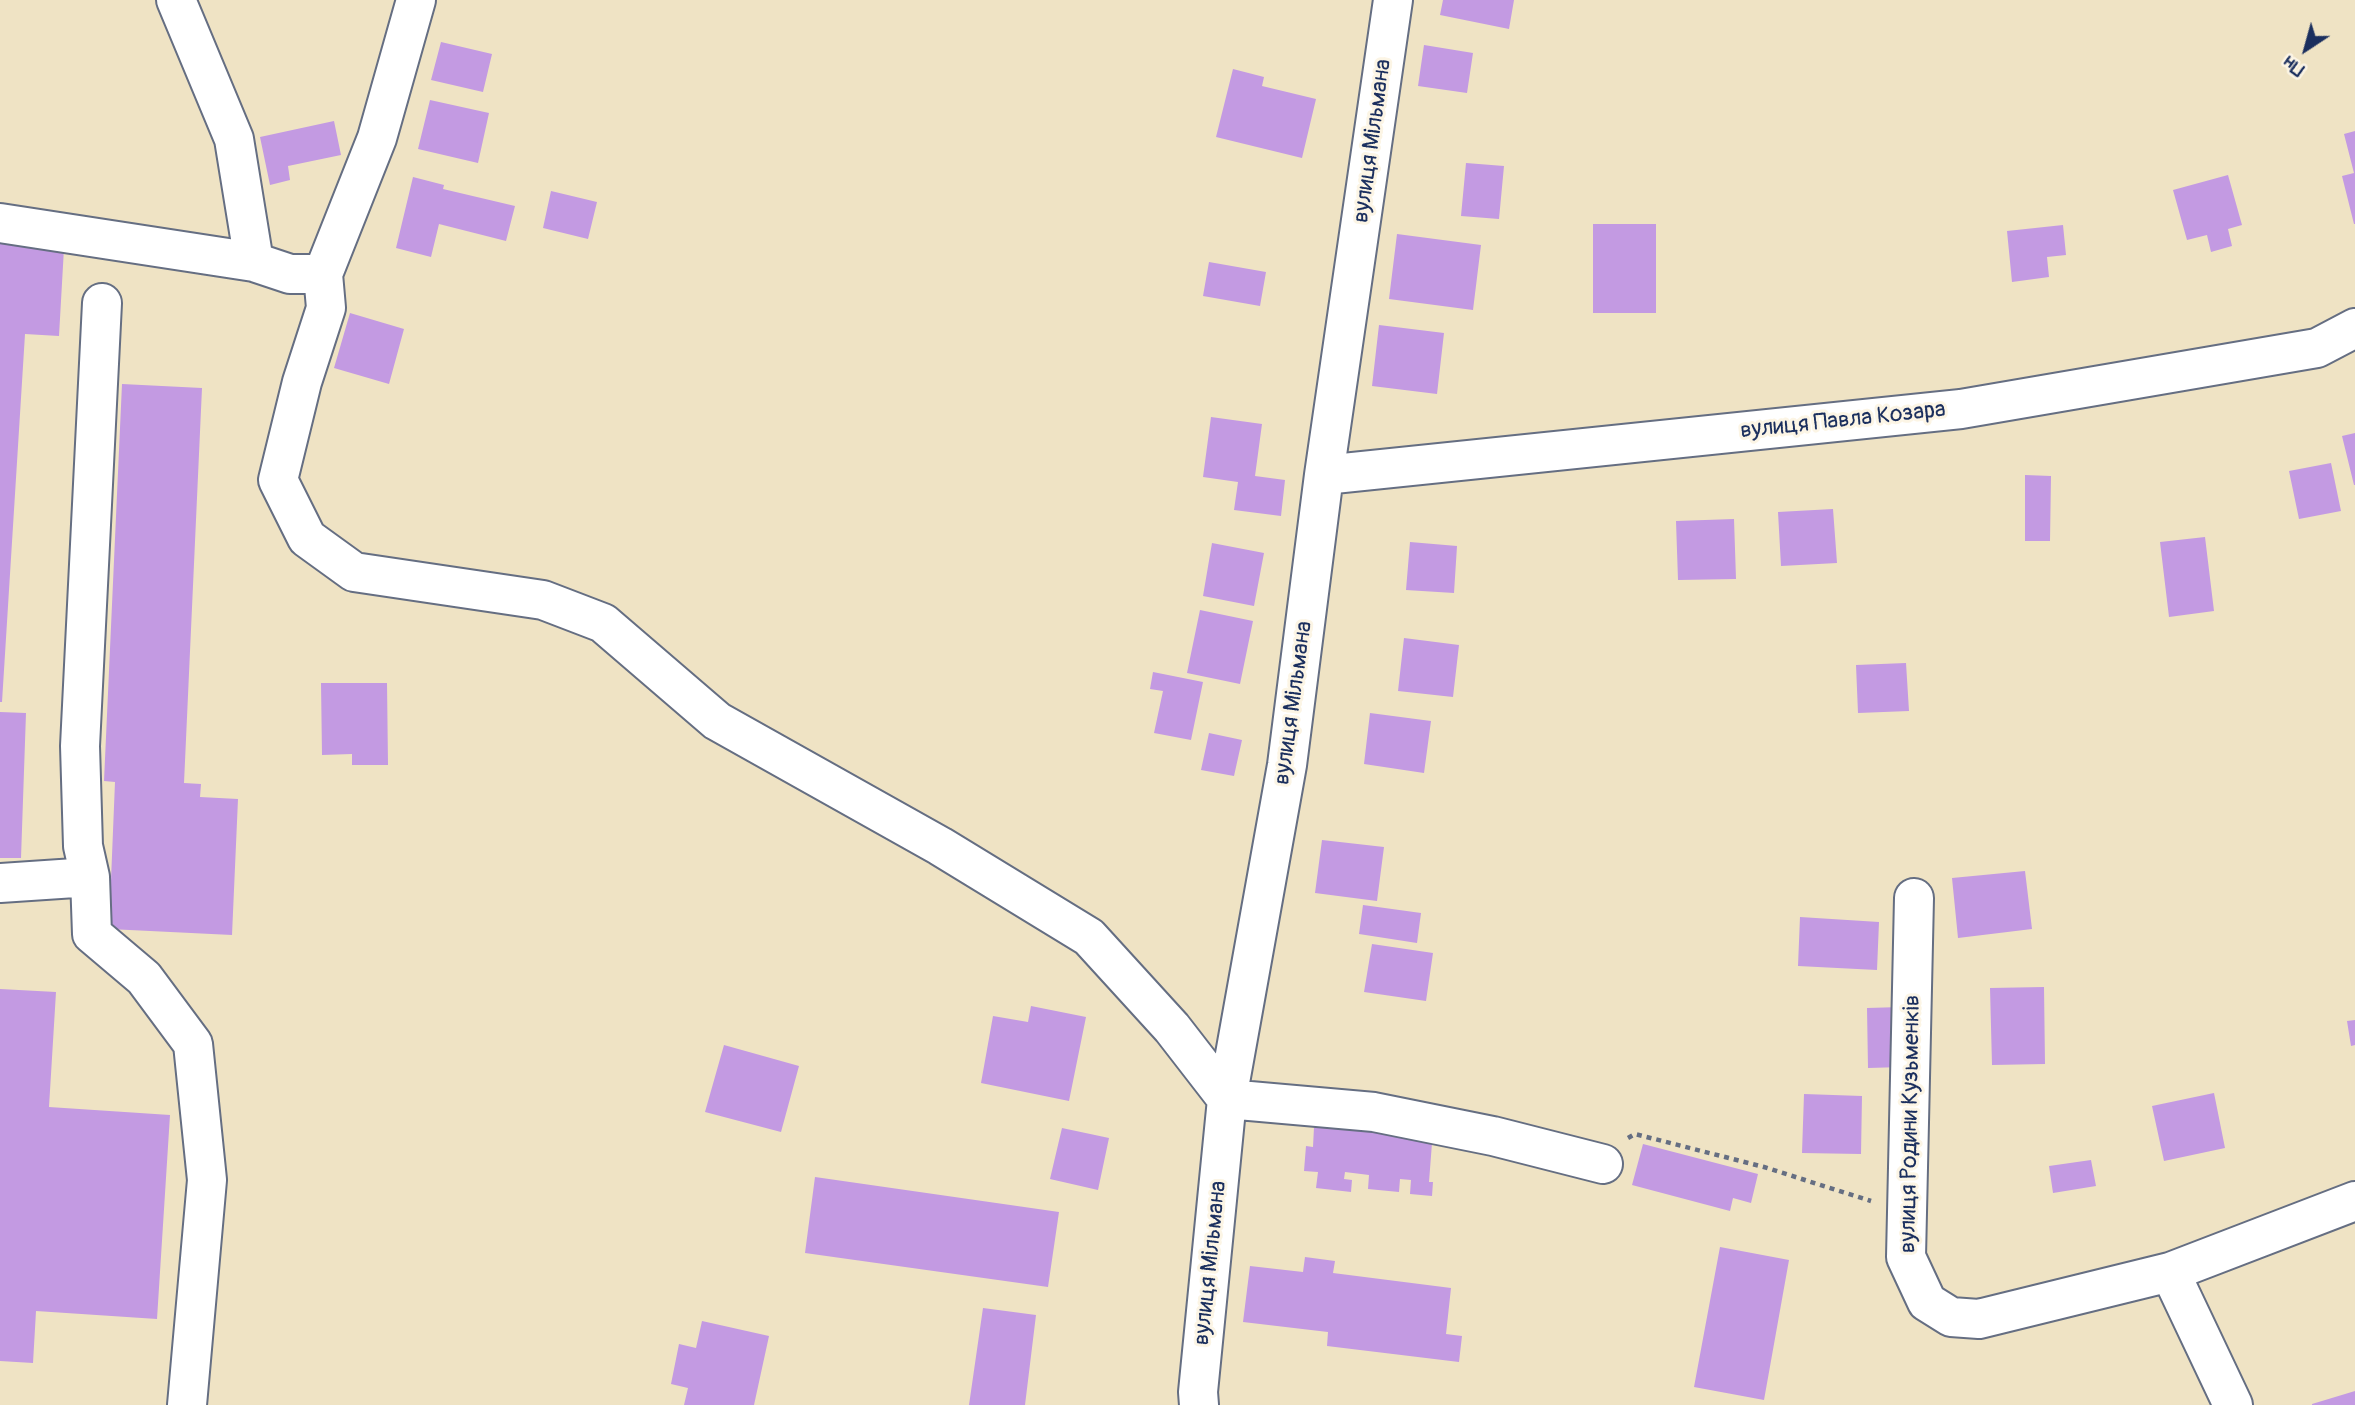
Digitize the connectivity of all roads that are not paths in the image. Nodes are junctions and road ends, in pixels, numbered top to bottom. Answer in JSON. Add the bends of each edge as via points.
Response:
{"nodes":[{"id":1,"x":176,"y":0,"type":"edge"},
{"id":2,"x":416,"y":0,"type":"edge"},
{"id":3,"x":1394,"y":0,"type":"edge"},
{"id":4,"x":0,"y":223,"type":"edge"},
{"id":5,"x":254,"y":262,"type":"junction"},
{"id":6,"x":323,"y":274,"type":"junction"},
{"id":7,"x":102,"y":303,"type":"dead end"},
{"id":8,"x":2355,"y":328,"type":"edge"},
{"id":9,"x":1324,"y":475,"type":"junction"},
{"id":10,"x":90,"y":877,"type":"junction"},
{"id":11,"x":0,"y":883,"type":"edge"},
{"id":12,"x":1914,"y":898,"type":"dead end"},
{"id":13,"x":1227,"y":1099,"type":"junction"},
{"id":14,"x":1595,"y":1162,"type":"road end"},
{"id":15,"x":2355,"y":1201,"type":"edge"},
{"id":16,"x":2170,"y":1272,"type":"junction"},
{"id":17,"x":187,"y":1405,"type":"edge"},
{"id":18,"x":1199,"y":1405,"type":"edge"},
{"id":19,"x":2233,"y":1405,"type":"edge"}],
"edges":[{"from":1,"to":5,"type":"street","via":[[234,139]]},
{"from":2,"to":6,"type":"street","via":[[377,138]]},
{"from":3,"to":9,"type":"street","name":"вулиця Мільмана"},
{"from":4,"to":5,"type":"street"},
{"from":5,"to":6,"type":"street","via":[[290,274]]},
{"from":6,"to":13,"type":"street","via":[[326,308],[278,480],[307,538],[354,572],[543,600],[603,623],[717,721],[940,846],[1090,937],[1172,1028]]},
{"from":7,"to":10,"type":"street","via":[[80,746],[83,846]]},
{"from":8,"to":9,"type":"street","name":"вулиця Павла Козара","via":[[2317,348],[1961,408]]},
{"from":9,"to":13,"type":"street","name":"вулиця Мільмана","via":[[1287,765]]},
{"from":10,"to":11,"type":"street"},
{"from":10,"to":17,"type":"street","via":[[92,934],[144,978],[194,1044],[207,1180]]},
{"from":12,"to":16,"type":"street","name":"вулиця Родини Кузьменків","via":[[1906,1257],[1927,1302],[1951,1317],[1979,1319]]},
{"from":13,"to":14,"type":"street","via":[[1374,1112]]},
{"from":13,"to":18,"type":"street","name":"вулиця Мільмана"},
{"from":15,"to":16,"type":"street","name":"вулиця Родини Кузьменків"},
{"from":16,"to":19,"type":"street"}]}
